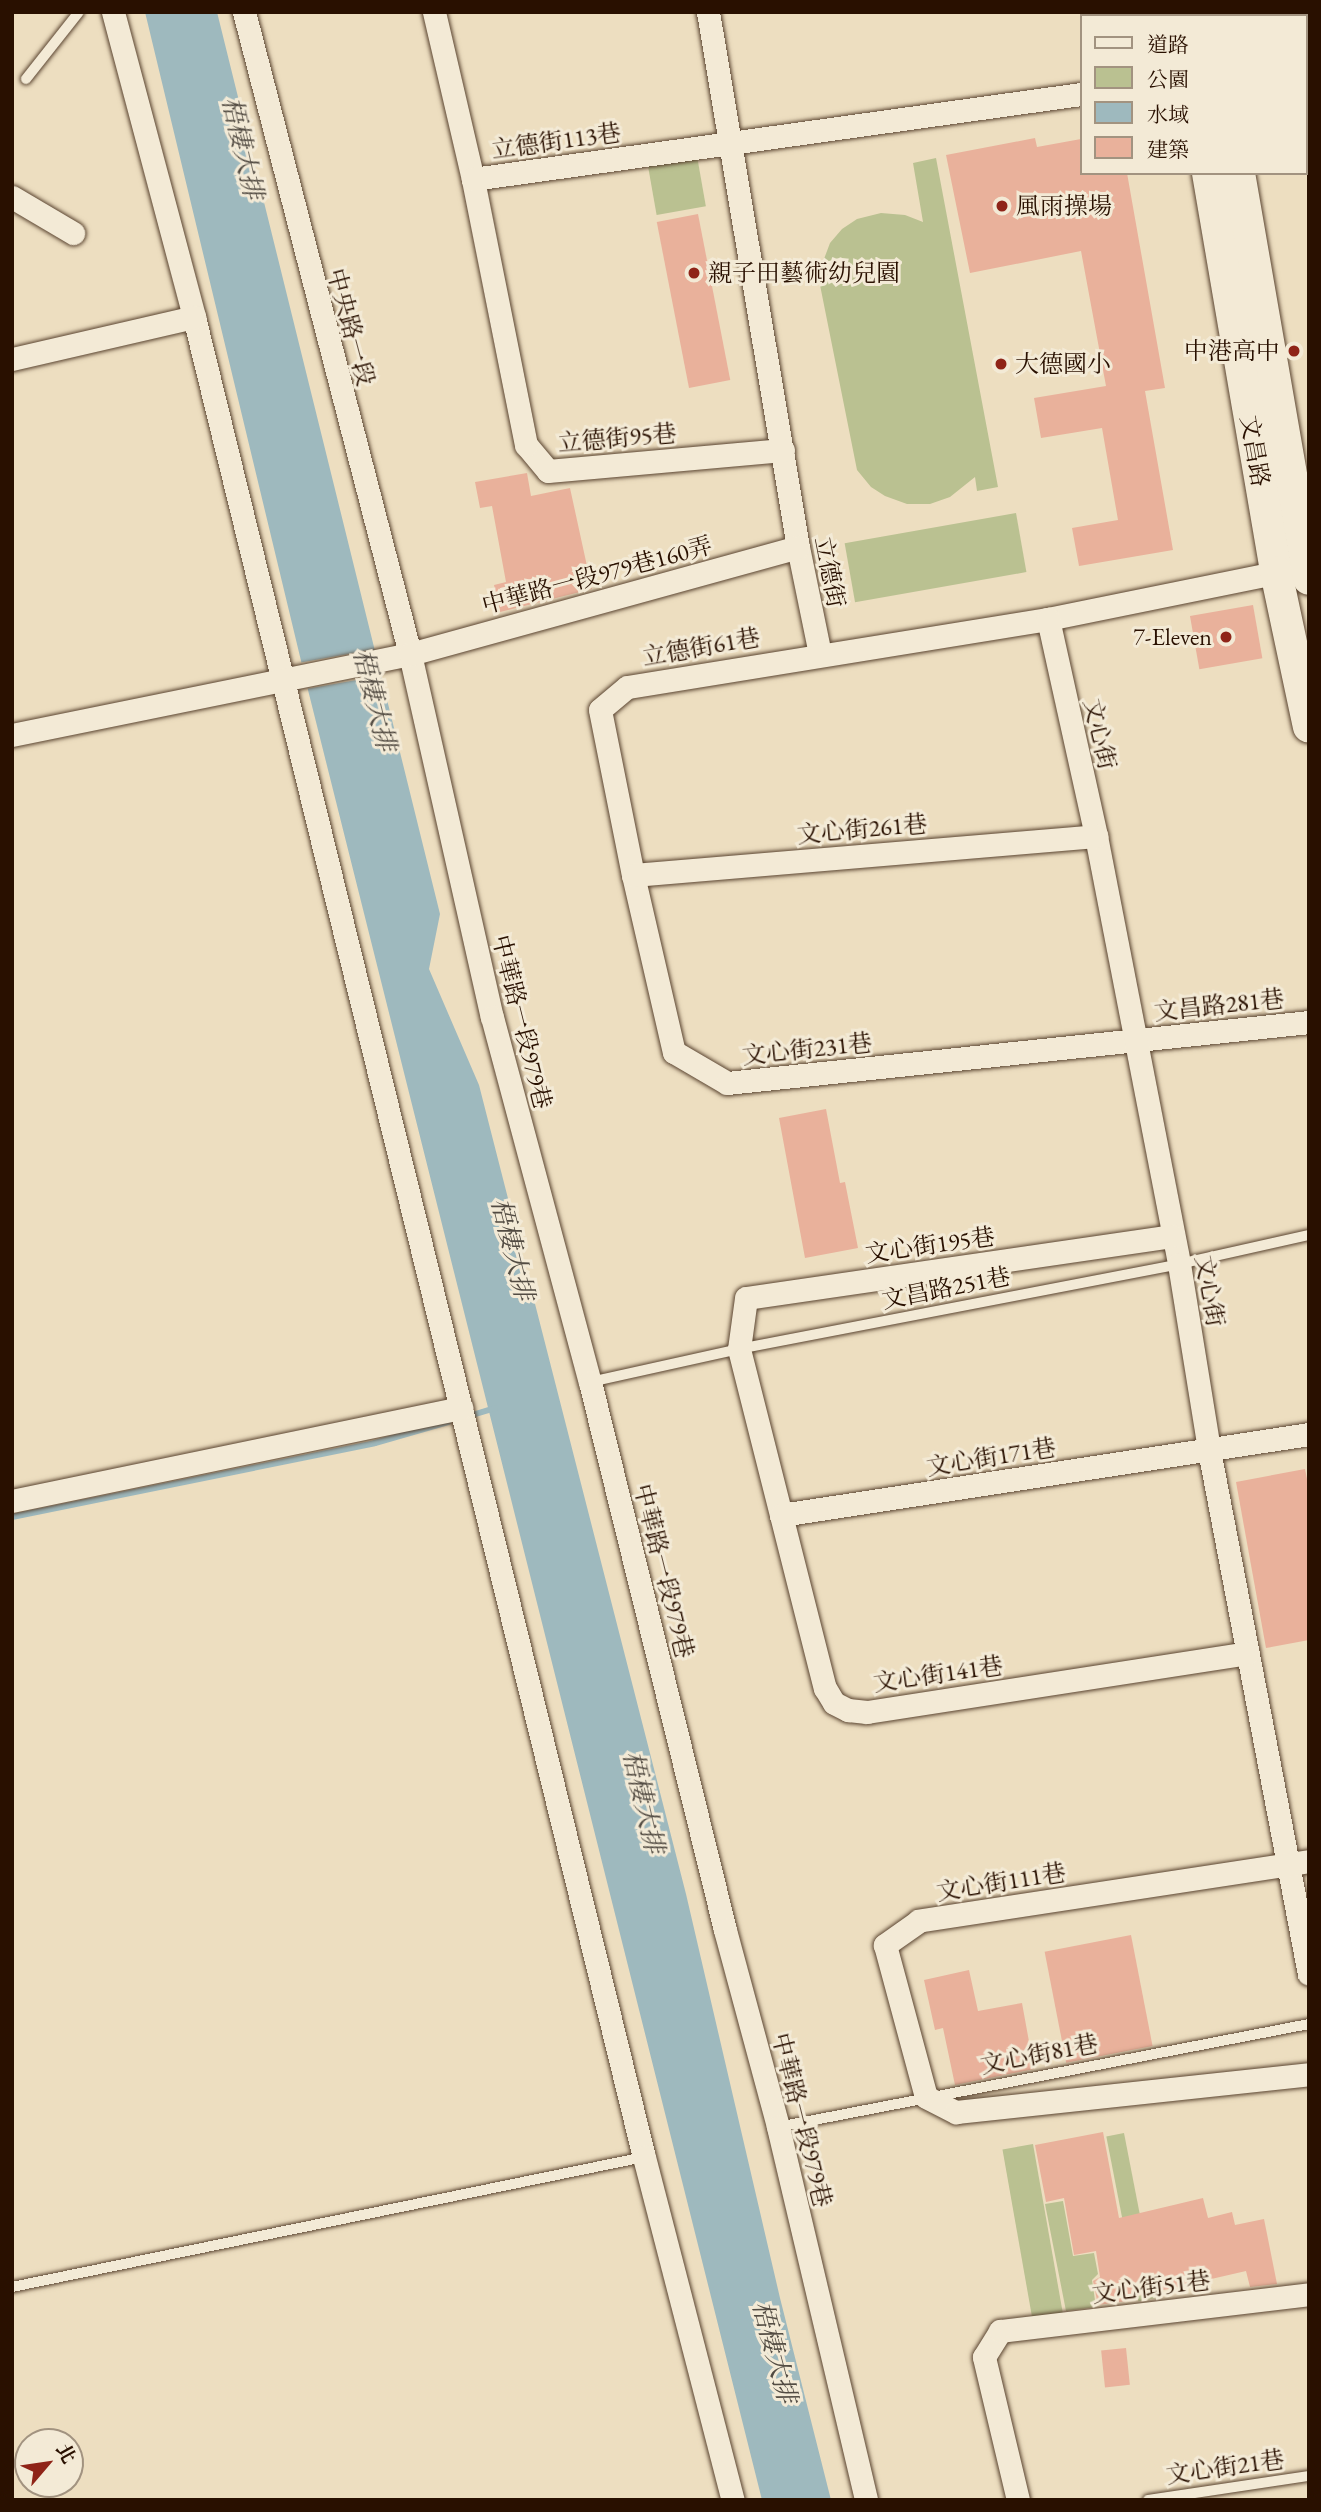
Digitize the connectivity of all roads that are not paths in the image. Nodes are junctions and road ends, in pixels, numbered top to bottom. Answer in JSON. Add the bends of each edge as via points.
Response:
{"nodes":[{"id":1,"x":79,"y":12,"type":"edge"},
{"id":2,"x":99,"y":12,"type":"edge"},
{"id":3,"x":244,"y":12,"type":"edge"},
{"id":4,"x":434,"y":12,"type":"edge"},
{"id":5,"x":708,"y":12,"type":"edge"},
{"id":6,"x":116,"y":22,"type":"edge"},
{"id":7,"x":26,"y":79,"type":"dead end"},
{"id":8,"x":1080,"y":94,"type":"edge"},
{"id":9,"x":732,"y":143,"type":"junction"},
{"id":10,"x":1208,"y":175,"type":"edge"},
{"id":11,"x":1239,"y":175,"type":"edge"},
{"id":12,"x":473,"y":178,"type":"junction"},
{"id":13,"x":12,"y":197,"type":"edge"},
{"id":14,"x":73,"y":233,"type":"dead end"},
{"id":15,"x":491,"y":263,"type":"joint"},
{"id":16,"x":194,"y":317,"type":"junction"},
{"id":17,"x":16,"y":354,"type":"edge"},
{"id":18,"x":783,"y":450,"type":"junction"},
{"id":19,"x":798,"y":547,"type":"junction"},
{"id":20,"x":1297,"y":573,"type":"edge"},
{"id":21,"x":1048,"y":619,"type":"junction"},
{"id":22,"x":410,"y":654,"type":"junction"},
{"id":23,"x":820,"y":654,"type":"junction"},
{"id":24,"x":282,"y":682,"type":"junction"},
{"id":25,"x":600,"y":710,"type":"joint"},
{"id":26,"x":1309,"y":727,"type":"edge"},
{"id":27,"x":12,"y":735,"type":"edge"},
{"id":28,"x":1096,"y":836,"type":"junction"},
{"id":29,"x":632,"y":874,"type":"junction"},
{"id":30,"x":1309,"y":1022,"type":"edge"},
{"id":31,"x":1136,"y":1041,"type":"junction"},
{"id":32,"x":1309,"y":1235,"type":"edge"},
{"id":33,"x":1172,"y":1236,"type":"junction"},
{"id":34,"x":1179,"y":1264,"type":"junction"},
{"id":35,"x":739,"y":1349,"type":"junction"},
{"id":36,"x":590,"y":1382,"type":"junction"},
{"id":37,"x":460,"y":1408,"type":"junction"},
{"id":38,"x":1309,"y":1434,"type":"edge"},
{"id":39,"x":1209,"y":1450,"type":"junction"},
{"id":40,"x":12,"y":1501,"type":"edge"},
{"id":41,"x":781,"y":1515,"type":"junction"},
{"id":42,"x":1247,"y":1653,"type":"junction"},
{"id":43,"x":1298,"y":1862,"type":"edge"},
{"id":44,"x":1309,"y":1974,"type":"edge"},
{"id":45,"x":1309,"y":2024,"type":"edge"},
{"id":46,"x":1309,"y":2074,"type":"edge"},
{"id":47,"x":926,"y":2097,"type":"junction"},
{"id":48,"x":778,"y":2127,"type":"junction"},
{"id":49,"x":645,"y":2157,"type":"junction"},
{"id":50,"x":12,"y":2287,"type":"edge"},
{"id":51,"x":1309,"y":2294,"type":"edge"},
{"id":52,"x":1309,"y":2476,"type":"edge"},
{"id":53,"x":733,"y":2500,"type":"edge"},
{"id":54,"x":866,"y":2500,"type":"edge"},
{"id":55,"x":1017,"y":2500,"type":"edge"},
{"id":56,"x":1148,"y":2500,"type":"edge"}],
"edges":[{"from":1,"to":7,"type":"lane"},
{"from":2,"to":6,"type":"street"},
{"from":3,"to":22,"type":"street","name":"中央路一段"},
{"from":4,"to":12,"type":"street"},
{"from":5,"to":9,"type":"street","name":"立德街"},
{"from":6,"to":16,"type":"street"},
{"from":8,"to":9,"type":"street","name":"立德街113巷"},
{"from":9,"to":12,"type":"street","name":"立德街113巷"},
{"from":9,"to":18,"type":"street","name":"立德街"},
{"from":10,"to":20,"type":"street","name":"文昌路"},
{"from":11,"to":20,"type":"street","name":"文昌路"},
{"from":12,"to":15,"type":"street","name":"立德街113巷"},
{"from":13,"to":14,"type":"street"},
{"from":15,"to":18,"type":"street","name":"立德街95巷","via":[[526,445],[548,471]]},
{"from":16,"to":17,"type":"street"},
{"from":16,"to":24,"type":"street"},
{"from":18,"to":19,"type":"street","name":"立德街"},
{"from":19,"to":22,"type":"street","name":"中華路一段979巷160弄"},
{"from":19,"to":23,"type":"street","name":"立德街"},
{"from":20,"to":21,"type":"street"},
{"from":20,"to":26,"type":"street","name":"文昌路"},
{"from":21,"to":23,"type":"street"},
{"from":21,"to":28,"type":"street","name":"文心街"},
{"from":22,"to":24,"type":"street","name":"中華路一段979巷160弄"},
{"from":22,"to":36,"type":"street","name":"中華路一段979巷","via":[[492,1017]]},
{"from":23,"to":25,"type":"street","name":"立德街61巷","via":[[627,687]]},
{"from":24,"to":27,"type":"street","name":"中華路一段979巷160弄"},
{"from":24,"to":37,"type":"street"},
{"from":25,"to":29,"type":"street","name":"文心街231巷"},
{"from":28,"to":29,"type":"street","name":"文心街261巷"},
{"from":28,"to":31,"type":"street","name":"文心街"},
{"from":29,"to":31,"type":"street","name":"文心街231巷","via":[[674,1052],[727,1083]]},
{"from":30,"to":31,"type":"street","name":"文昌路281巷"},
{"from":31,"to":33,"type":"street","name":"文心街"},
{"from":32,"to":34,"type":"lane","name":"文昌路251巷"},
{"from":33,"to":34,"type":"street","name":"文心街"},
{"from":33,"to":35,"type":"street","name":"文心街195巷","via":[[746,1298]]},
{"from":34,"to":35,"type":"lane","name":"文昌路251巷"},
{"from":34,"to":39,"type":"street","name":"文心街"},
{"from":35,"to":36,"type":"lane","name":"文昌路251巷"},
{"from":35,"to":41,"type":"street","name":"文心街141巷"},
{"from":36,"to":48,"type":"street","name":"中華路一段979巷"},
{"from":37,"to":40,"type":"street"},
{"from":37,"to":49,"type":"street"},
{"from":38,"to":39,"type":"street","name":"文心街171巷"},
{"from":39,"to":41,"type":"street","name":"文心街171巷"},
{"from":39,"to":42,"type":"street","name":"文心街"},
{"from":41,"to":42,"type":"street","name":"文心街141巷","via":[[825,1688],[834,1703],[848,1710],[905,1707]]},
{"from":42,"to":43,"type":"street","name":"文心街"},
{"from":43,"to":44,"type":"street","name":"文心街"},
{"from":43,"to":47,"type":"street","name":"文心街111巷","via":[[919,1922],[885,1945]]},
{"from":45,"to":47,"type":"lane","name":"文心街81巷"},
{"from":46,"to":47,"type":"street","via":[[956,2112]]},
{"from":47,"to":48,"type":"lane","name":"文心街81巷"},
{"from":48,"to":54,"type":"street","name":"中華路一段979巷"},
{"from":49,"to":50,"type":"lane"},
{"from":49,"to":53,"type":"street"},
{"from":51,"to":55,"type":"street","name":"文心街51巷","via":[[1000,2332],[984,2357]]},
{"from":52,"to":56,"type":"lane","name":"文心街21巷"}]}
